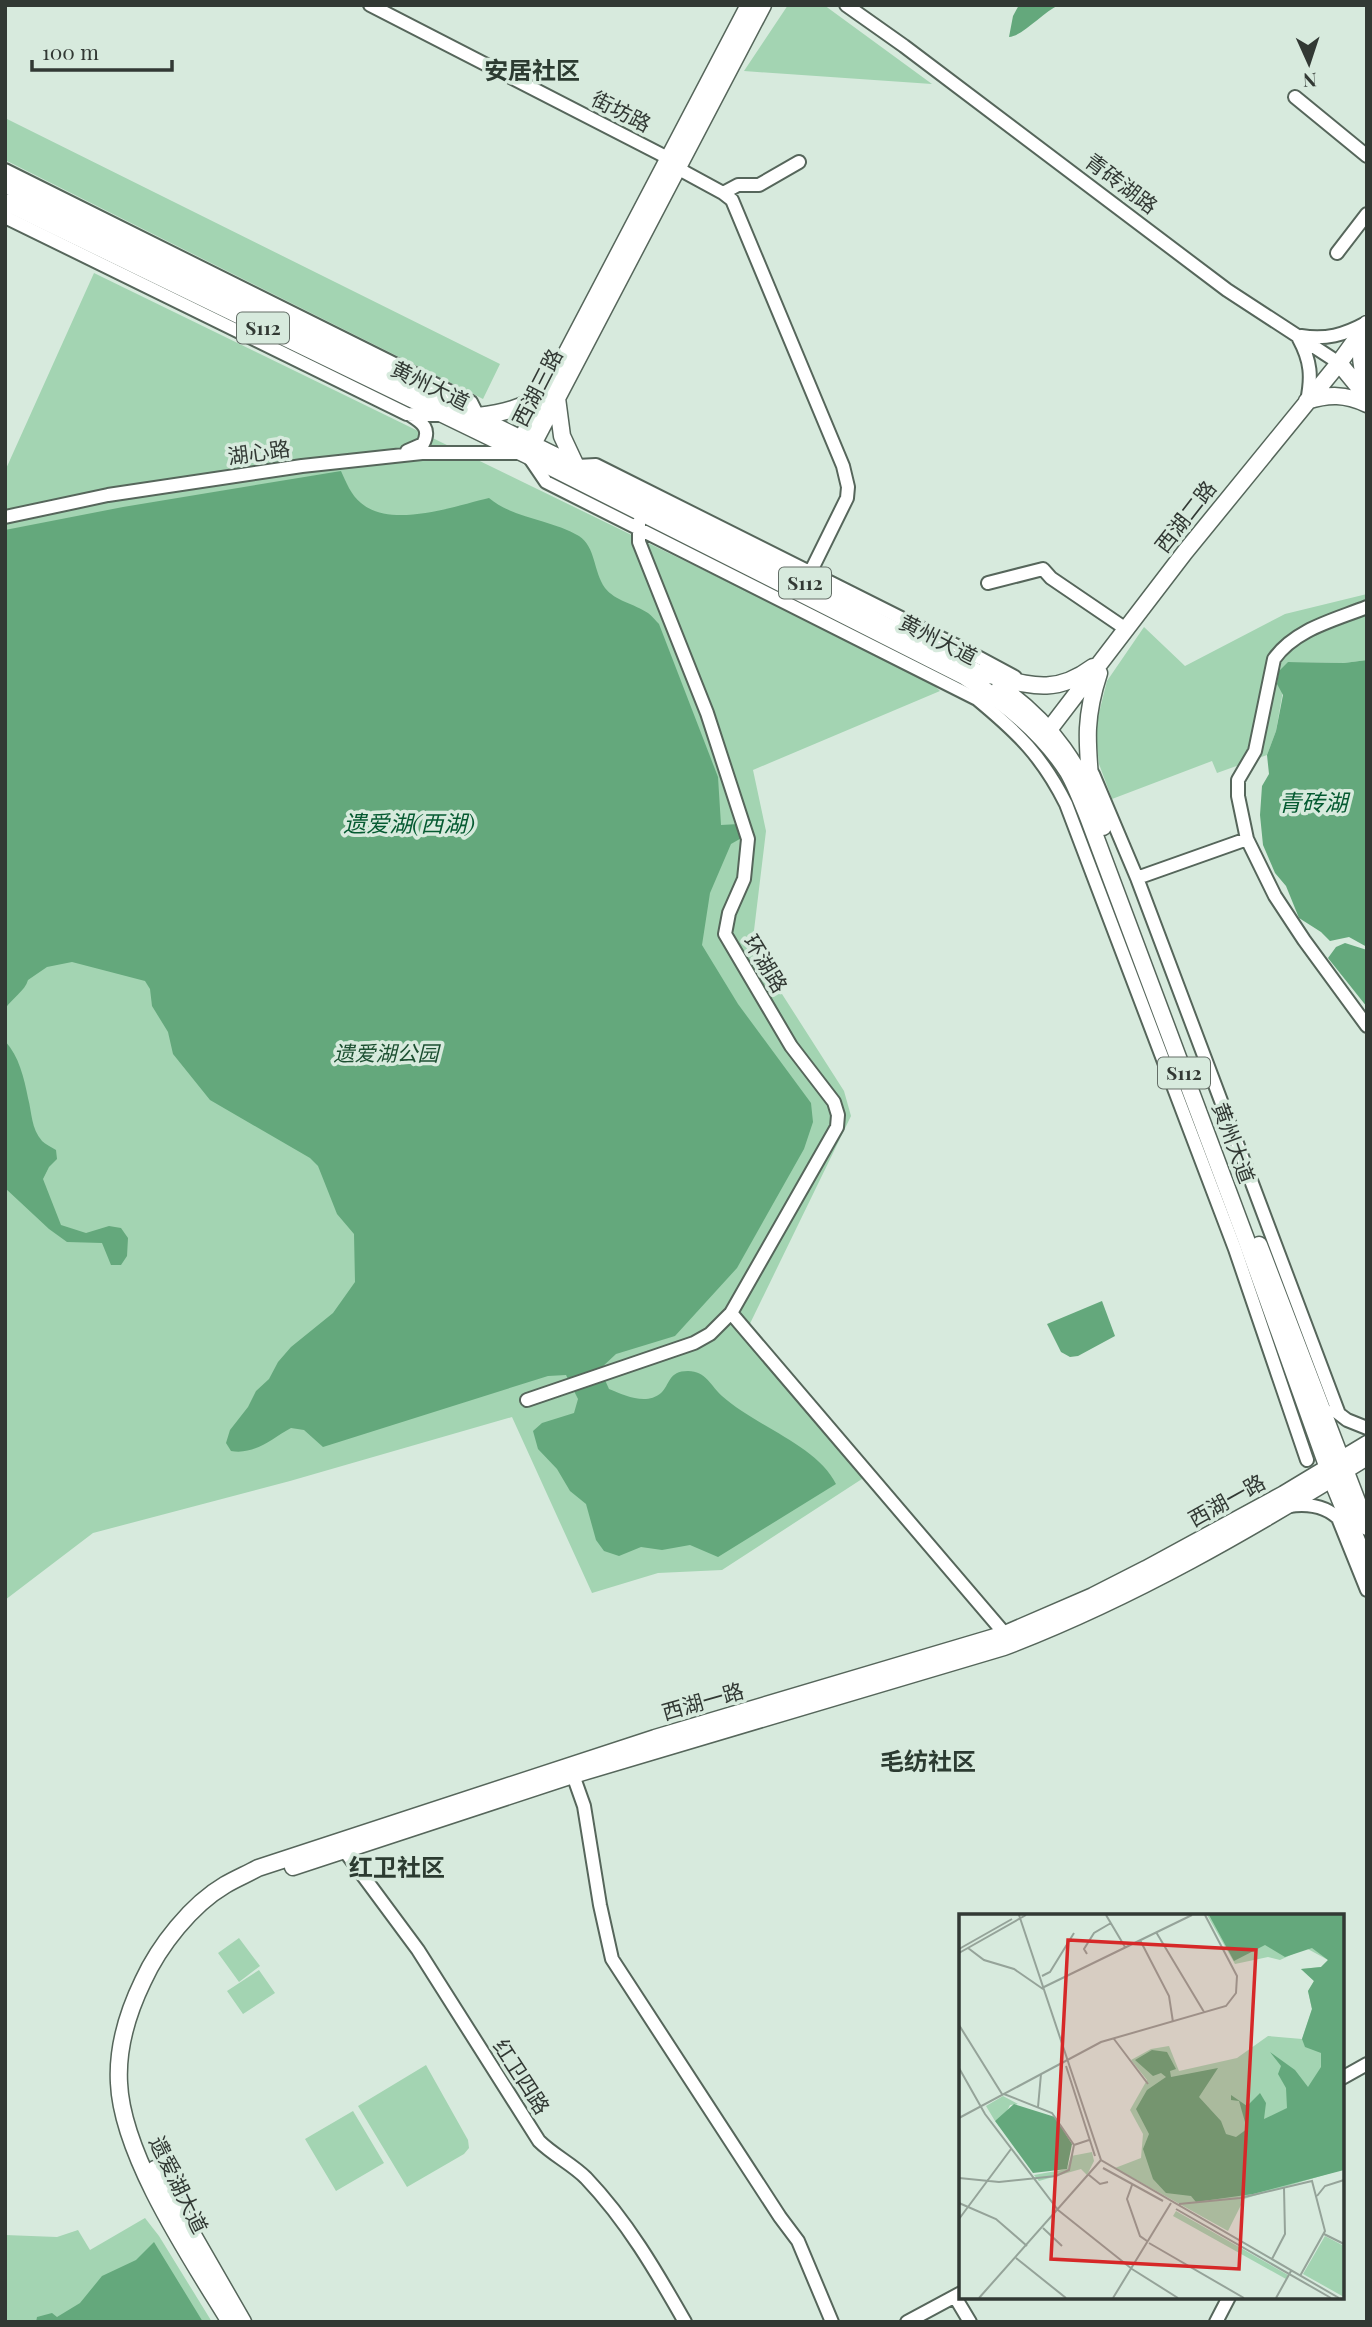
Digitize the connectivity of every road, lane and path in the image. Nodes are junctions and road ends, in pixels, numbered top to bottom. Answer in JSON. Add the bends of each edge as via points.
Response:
{"nodes":[{"id":1,"x":370,"y":5,"type":"edge"},
{"id":2,"x":749,"y":5,"type":"edge"},
{"id":3,"x":763,"y":5,"type":"edge"},
{"id":4,"x":846,"y":5,"type":"edge"},
{"id":5,"x":1295,"y":97,"type":"dead end"},
{"id":6,"x":1367,"y":156,"type":"edge"},
{"id":7,"x":799,"y":162,"type":"dead end"},
{"id":8,"x":672,"y":163,"type":"junction"},
{"id":9,"x":5,"y":170,"type":"edge"},
{"id":10,"x":5,"y":184,"type":"edge"},
{"id":11,"x":723,"y":193,"type":"junction"},
{"id":12,"x":5,"y":202,"type":"edge"},
{"id":13,"x":1367,"y":215,"type":"edge"},
{"id":14,"x":5,"y":217,"type":"edge"},
{"id":15,"x":1337,"y":253,"type":"dead end"},
{"id":16,"x":1367,"y":324,"type":"edge"},
{"id":17,"x":1297,"y":335,"type":"junction"},
{"id":18,"x":1339,"y":363,"type":"junction"},
{"id":19,"x":1367,"y":385,"type":"edge"},
{"id":20,"x":552,"y":394,"type":"junction"},
{"id":21,"x":1367,"y":397,"type":"edge"},
{"id":22,"x":1307,"y":401,"type":"junction"},
{"id":23,"x":1367,"y":404,"type":"edge"},
{"id":24,"x":407,"y":414,"type":"junction"},
{"id":25,"x":442,"y":415,"type":"junction"},
{"id":26,"x":478,"y":416,"type":"junction"},
{"id":27,"x":526,"y":448,"type":"junction"},
{"id":28,"x":387,"y":456,"type":"junction"},
{"id":29,"x":576,"y":466,"type":"junction"},
{"id":30,"x":642,"y":514,"type":"junction"},
{"id":31,"x":5,"y":517,"type":"edge"},
{"id":32,"x":810,"y":573,"type":"junction"},
{"id":33,"x":988,"y":583,"type":"dead end"},
{"id":34,"x":1367,"y":607,"type":"edge"},
{"id":35,"x":1126,"y":629,"type":"junction"},
{"id":36,"x":1103,"y":659,"type":"junction"},
{"id":37,"x":976,"y":671,"type":"junction"},
{"id":38,"x":1025,"y":682,"type":"junction"},
{"id":39,"x":1046,"y":734,"type":"junction"},
{"id":40,"x":1089,"y":765,"type":"junction"},
{"id":41,"x":1092,"y":798,"type":"junction"},
{"id":42,"x":1247,"y":839,"type":"junction"},
{"id":43,"x":1138,"y":878,"type":"junction"},
{"id":44,"x":1367,"y":1026,"type":"edge"},
{"id":45,"x":732,"y":1313,"type":"junction"},
{"id":46,"x":1315,"y":1391,"type":"junction"},
{"id":47,"x":527,"y":1400,"type":"dead end"},
{"id":48,"x":1339,"y":1414,"type":"junction"},
{"id":49,"x":1309,"y":1416,"type":"junction"},
{"id":50,"x":1367,"y":1428,"type":"edge"},
{"id":51,"x":1367,"y":1444,"type":"edge"},
{"id":52,"x":1367,"y":1457,"type":"edge"},
{"id":53,"x":1307,"y":1460,"type":"junction"},
{"id":54,"x":1336,"y":1469,"type":"junction"},
{"id":55,"x":1286,"y":1500,"type":"junction"},
{"id":56,"x":1338,"y":1518,"type":"junction"},
{"id":57,"x":1360,"y":1530,"type":"edge"},
{"id":58,"x":1367,"y":1565,"type":"edge"},
{"id":59,"x":1367,"y":1590,"type":"edge"},
{"id":60,"x":1004,"y":1634,"type":"junction"},
{"id":61,"x":573,"y":1776,"type":"junction"},
{"id":62,"x":341,"y":1846,"type":"junction"},
{"id":63,"x":125,"y":2059,"type":"junction"},
{"id":64,"x":1367,"y":2064,"type":"edge"},
{"id":65,"x":1344,"y":2077,"type":"edge"},
{"id":66,"x":958,"y":2295,"type":"edge"},
{"id":67,"x":960,"y":2299,"type":"edge"},
{"id":68,"x":1228,"y":2299,"type":"edge"},
{"id":69,"x":230,"y":2322,"type":"edge"},
{"id":70,"x":243,"y":2322,"type":"edge"},
{"id":71,"x":685,"y":2322,"type":"edge"},
{"id":72,"x":832,"y":2322,"type":"edge"},
{"id":73,"x":907,"y":2322,"type":"edge"},
{"id":74,"x":971,"y":2322,"type":"edge"},
{"id":75,"x":1216,"y":2322,"type":"edge"}],
"edges":[{"from":1,"to":8,"type":"street","name":"街坊路"},
{"from":2,"to":8,"type":"main road","name":"西湖三路"},
{"from":3,"to":8,"type":"main road","name":"西湖三路"},
{"from":4,"to":17,"type":"street","name":"青砖湖路","via":[[1227,290]]},
{"from":5,"to":6,"type":"street"},
{"from":7,"to":11,"type":"street","via":[[759,185],[738,186]]},
{"from":8,"to":11,"type":"street","name":"街坊路"},
{"from":8,"to":20,"type":"main road","name":"西湖三路"},
{"from":9,"to":26,"type":"street","via":[[471,402]]},
{"from":10,"to":26,"type":"main road","name":"黄州大道","number":"S112"},
{"from":11,"to":32,"type":"street","via":[[732,200],[848,487],[847,498]]},
{"from":12,"to":25,"type":"main road","name":"黄州大道","number":"S112"},
{"from":13,"to":15,"type":"street"},
{"from":14,"to":24,"type":"street"},
{"from":16,"to":17,"type":"street","via":[[1332,338]]},
{"from":16,"to":18,"type":"main road","name":"西湖二路"},
{"from":16,"to":19,"type":"main road","via":[[1360,362]]},
{"from":17,"to":18,"type":"street","name":"青砖湖路"},
{"from":17,"to":22,"type":"street","via":[[1311,367]]},
{"from":18,"to":21,"type":"main road","name":"青砖湖路"},
{"from":18,"to":22,"type":"main road","name":"西湖二路"},
{"from":20,"to":26,"type":"main road","via":[[511,411]]},
{"from":20,"to":27,"type":"main road","name":"西湖三路"},
{"from":20,"to":29,"type":"main road","via":[[562,436]]},
{"from":22,"to":23,"type":"main road","via":[[1336,394]]},
{"from":22,"to":35,"type":"main road","name":"西湖二路"},
{"from":24,"to":25,"type":"street"},
{"from":24,"to":28,"type":"street","via":[[426,426],[425,441]]},
{"from":25,"to":27,"type":"main road","name":"黄州大道","number":"S112"},
{"from":26,"to":27,"type":"main road","name":"黄州大道","number":"S112"},
{"from":27,"to":28,"type":"street","name":"湖心路"},
{"from":27,"to":29,"type":"main road","name":"黄州大道","number":"S112"},
{"from":27,"to":30,"type":"main road","name":"黄州大道","number":"S112"},
{"from":28,"to":31,"type":"street","name":"湖心路","via":[[108,495]]},
{"from":29,"to":30,"type":"main road","name":"黄州大道","number":"S112"},
{"from":29,"to":32,"type":"street","via":[[596,465]]},
{"from":30,"to":37,"type":"main road","name":"黄州大道","number":"S112"},
{"from":30,"to":39,"type":"main road","name":"黄州大道","number":"S112","via":[[964,676]]},
{"from":30,"to":45,"type":"street","name":"环湖路","via":[[639,542],[707,713],[748,839],[744,879],[725,934],[838,1115],[837,1127]]},
{"from":30,"to":53,"type":"street","via":[[976,699],[1041,760],[1066,804],[1235,1249]]},
{"from":32,"to":38,"type":"street"},
{"from":33,"to":35,"type":"street","via":[[1043,569]]},
{"from":34,"to":42,"type":"street","via":[[1298,636],[1274,659],[1255,751],[1238,780]]},
{"from":35,"to":36,"type":"main road","name":"西湖二路"},
{"from":36,"to":38,"type":"main road","via":[[1062,685]]},
{"from":36,"to":39,"type":"main road","name":"西湖二路"},
{"from":36,"to":40,"type":"main road","via":[[1088,706]]},
{"from":37,"to":38,"type":"main road"},
{"from":37,"to":39,"type":"main road","name":"黄州大道","number":"S112","via":[[1007,693]]},
{"from":39,"to":41,"type":"main road","name":"黄州大道","number":"S112","via":[[1076,766]]},
{"from":39,"to":49,"type":"main road","name":"黄州大道","number":"S112","via":[[1088,817]]},
{"from":40,"to":41,"type":"main road"},
{"from":40,"to":43,"type":"street"},
{"from":41,"to":46,"type":"main road","name":"黄州大道","number":"S112"},
{"from":42,"to":43,"type":"street"},
{"from":42,"to":44,"type":"street","via":[[1275,896]]},
{"from":43,"to":48,"type":"street"},
{"from":45,"to":47,"type":"street","name":"环湖路","via":[[710,1335],[694,1343]]},
{"from":45,"to":60,"type":"street"},
{"from":46,"to":48,"type":"street"},
{"from":46,"to":54,"type":"main road","name":"黄州大道","number":"S112"},
{"from":48,"to":50,"type":"street"},
{"from":49,"to":53,"type":"street"},
{"from":49,"to":54,"type":"main road","name":"黄州大道","number":"S112"},
{"from":51,"to":54,"type":"main road","name":"西湖一路"},
{"from":52,"to":54,"type":"main road","name":"西湖一路"},
{"from":53,"to":55,"type":"street"},
{"from":54,"to":55,"type":"main road","name":"西湖一路"},
{"from":54,"to":57,"type":"main road","name":"黄州大道","number":"S112"},
{"from":55,"to":56,"type":"street"},
{"from":55,"to":60,"type":"main road","name":"西湖一路"},
{"from":55,"to":61,"type":"main road","name":"西湖一路","via":[[1145,1585],[1046,1631]]},
{"from":56,"to":57,"type":"street"},
{"from":56,"to":59,"type":"street"},
{"from":57,"to":58,"type":"main road","name":"黄州大道","number":"S112"},
{"from":60,"to":62,"type":"main road","name":"西湖一路","via":[[655,1738]]},
{"from":61,"to":62,"type":"main road","name":"西湖一路"},
{"from":61,"to":72,"type":"street","via":[[584,1806],[612,1959],[798,2241]]},
{"from":62,"to":63,"type":"main road","name":"西湖一路","via":[[227,1895],[181,1939],[157,1973],[138,2014]]},
{"from":62,"to":71,"type":"street","name":"红卫四路","via":[[418,1950],[539,2141],[584,2175],[602,2196],[643,2249]]},
{"from":63,"to":69,"type":"main road","name":"遗爱湖大道","via":[[119,2084],[140,2161]]},
{"from":63,"to":70,"type":"main road","name":"遗爱湖大道","via":[[138,2129],[150,2161]]},
{"from":64,"to":65,"type":"street"},
{"from":66,"to":73,"type":"street"},
{"from":67,"to":74,"type":"street"},
{"from":68,"to":75,"type":"street"}]}
